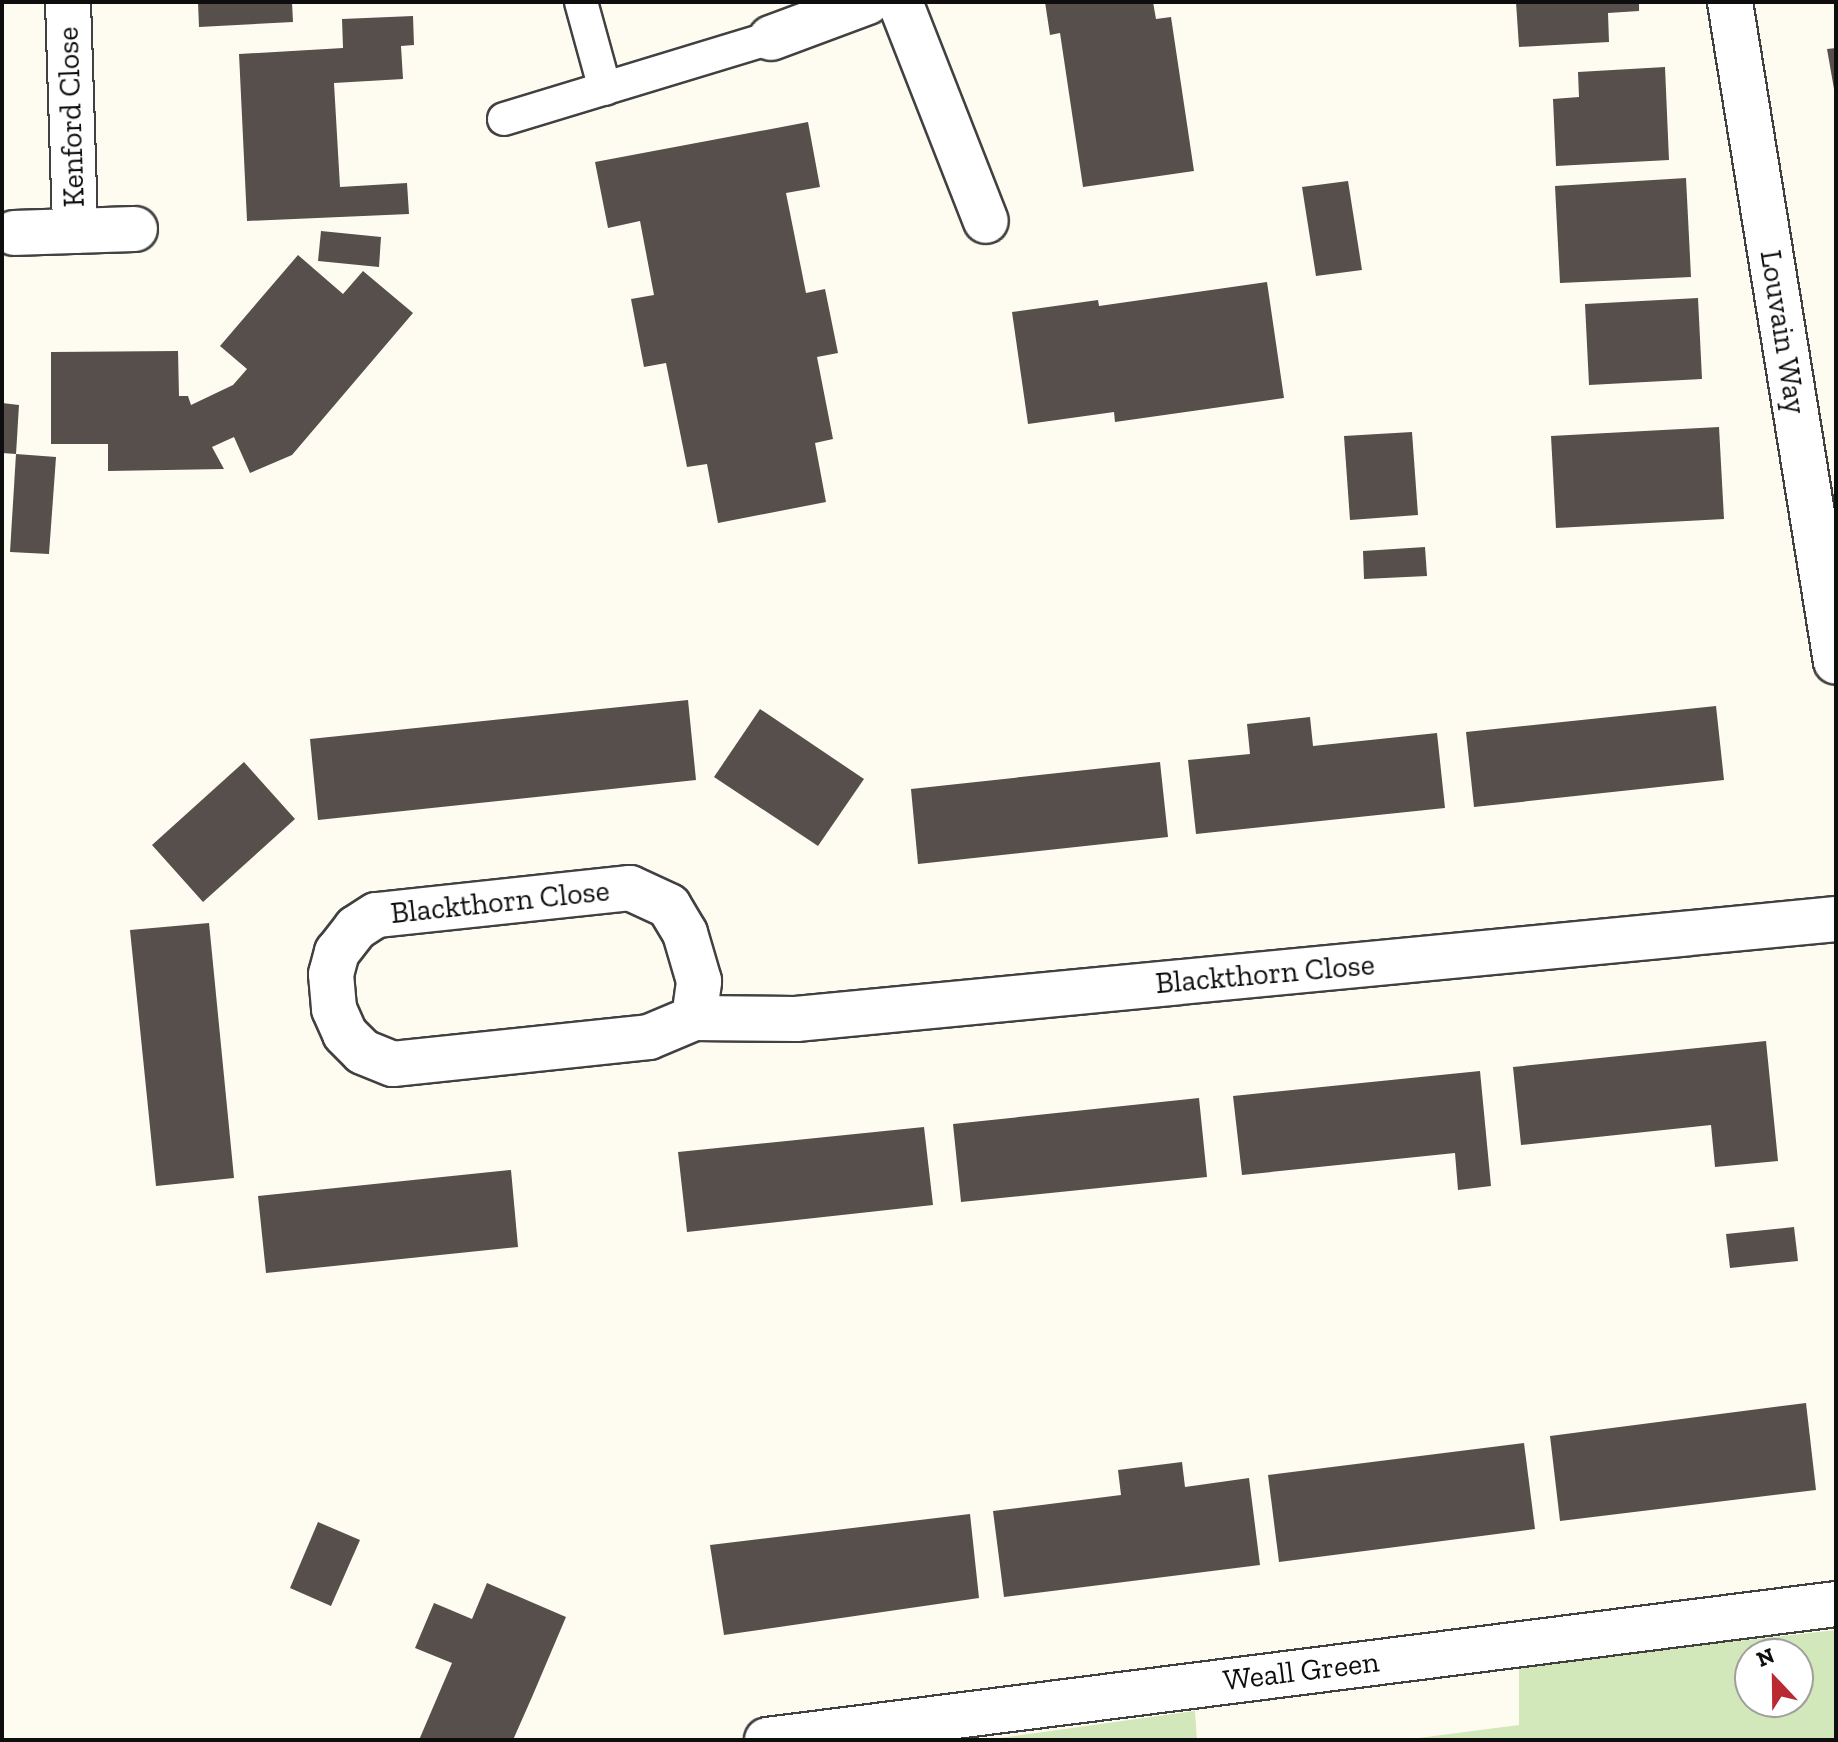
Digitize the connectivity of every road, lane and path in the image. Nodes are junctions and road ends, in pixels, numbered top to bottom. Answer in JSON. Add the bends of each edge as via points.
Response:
{"nodes":[{"id":1,"x":68,"y":2,"type":"edge"},
{"id":2,"x":581,"y":2,"type":"edge"},
{"id":3,"x":868,"y":2,"type":"edge"},
{"id":4,"x":900,"y":2,"type":"edge"},
{"id":5,"x":1730,"y":2,"type":"edge"},
{"id":6,"x":771,"y":38,"type":"joint"},
{"id":7,"x":605,"y":89,"type":"junction"},
{"id":8,"x":504,"y":119,"type":"dead end"},
{"id":9,"x":986,"y":221,"type":"dead end"},
{"id":10,"x":135,"y":229,"type":"dead end"},
{"id":11,"x":75,"y":231,"type":"junction"},
{"id":12,"x":14,"y":233,"type":"dead end"},
{"id":13,"x":1836,"y":662,"type":"edge"},
{"id":14,"x":1836,"y":919,"type":"edge"},
{"id":15,"x":694,"y":1018,"type":"junction"},
{"id":16,"x":1836,"y":1604,"type":"edge"},
{"id":17,"x":767,"y":1740,"type":"edge"}],
"edges":[{"from":1,"to":11,"type":"street","name":"Kenford Close"},
{"from":2,"to":7,"type":"lane"},
{"from":3,"to":6,"type":"street"},
{"from":4,"to":9,"type":"street"},
{"from":5,"to":13,"type":"street","name":"Louvain Way"},
{"from":6,"to":7,"type":"lane"},
{"from":7,"to":8,"type":"lane"},
{"from":10,"to":11,"type":"street","name":"Kenford Close"},
{"from":11,"to":12,"type":"street","name":"Kenford Close"},
{"from":14,"to":15,"type":"street","name":"Blackthorn Close","via":[[796,1019]]},
{"from":15,"to":15,"type":"street","name":"Blackthorn Close","via":[[699,981],[685,933],[669,906],[630,888],[376,915],[356,928],[337,952],[331,974],[334,1009],[345,1034],[363,1052],[393,1064],[649,1037]]},
{"from":16,"to":17,"type":"street","name":"Weall Green"}]}
